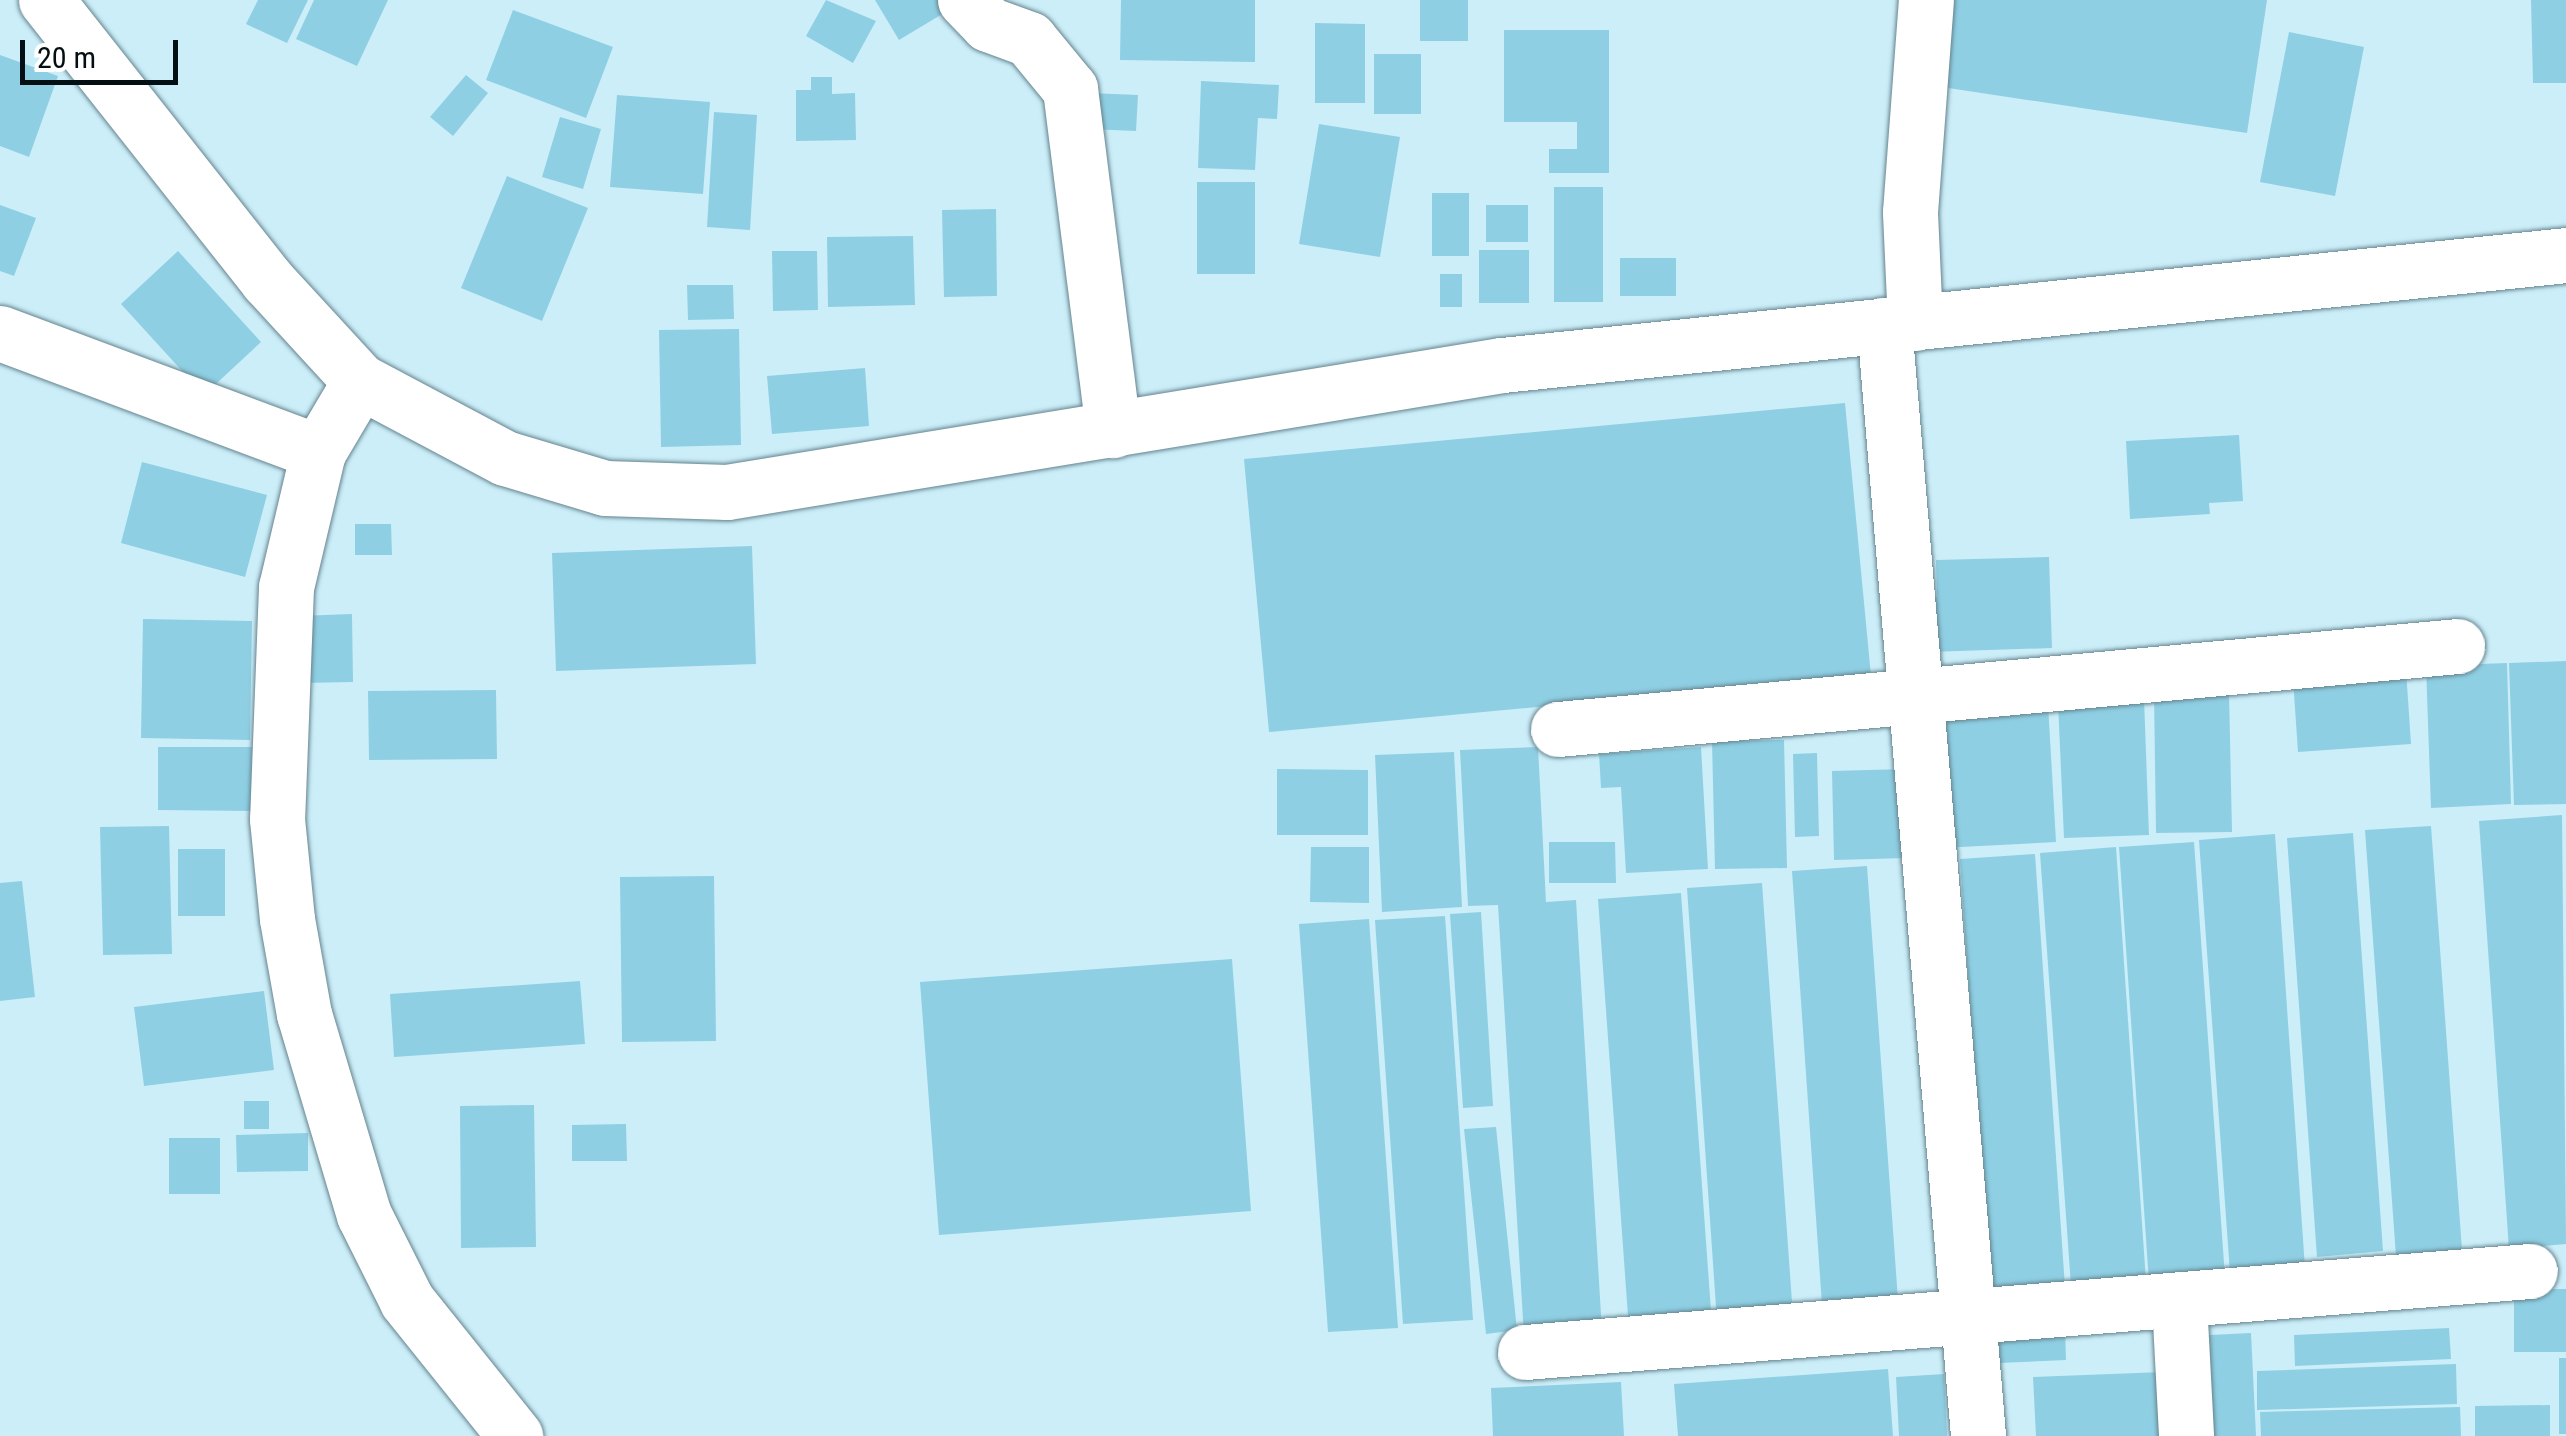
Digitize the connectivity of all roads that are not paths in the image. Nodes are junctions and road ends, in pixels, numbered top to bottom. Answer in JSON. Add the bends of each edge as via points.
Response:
{"nodes":[{"id":1,"x":46,"y":0,"type":"edge"},
{"id":2,"x":966,"y":0,"type":"edge"},
{"id":3,"x":1926,"y":0,"type":"edge"},
{"id":4,"x":2566,"y":255,"type":"edge"},
{"id":5,"x":1899,"y":324,"type":"junction"},
{"id":6,"x":0,"y":333,"type":"edge"},
{"id":7,"x":360,"y":381,"type":"junction"},
{"id":8,"x":1113,"y":430,"type":"junction"},
{"id":9,"x":318,"y":452,"type":"junction"},
{"id":10,"x":2458,"y":646,"type":"dead end"},
{"id":11,"x":1914,"y":696,"type":"junction"},
{"id":12,"x":1558,"y":729,"type":"dead end"},
{"id":13,"x":2530,"y":1270,"type":"dead end"},
{"id":14,"x":2180,"y":1301,"type":"junction"},
{"id":15,"x":1968,"y":1320,"type":"junction"},
{"id":16,"x":1526,"y":1352,"type":"dead end"},
{"id":17,"x":514,"y":1436,"type":"edge"},
{"id":18,"x":1978,"y":1436,"type":"edge"},
{"id":19,"x":2186,"y":1436,"type":"edge"}],
"edges":[{"from":1,"to":7,"type":"street","via":[[267,280]]},
{"from":2,"to":8,"type":"street","via":[[988,24],[1029,39],[1070,89]]},
{"from":3,"to":5,"type":"street"},
{"from":4,"to":5,"type":"street"},
{"from":5,"to":8,"type":"street","via":[[1502,365]]},
{"from":5,"to":11,"type":"street"},
{"from":6,"to":9,"type":"street"},
{"from":7,"to":8,"type":"street","via":[[505,458],[605,488],[727,492]]},
{"from":7,"to":9,"type":"street"},
{"from":9,"to":17,"type":"street","via":[[286,587],[277,818],[304,1014],[364,1215],[407,1301]]},
{"from":10,"to":11,"type":"street"},
{"from":11,"to":12,"type":"street"},
{"from":11,"to":15,"type":"street"},
{"from":13,"to":14,"type":"street"},
{"from":14,"to":15,"type":"street"},
{"from":14,"to":19,"type":"street"},
{"from":15,"to":16,"type":"street"},
{"from":15,"to":18,"type":"street"}]}
